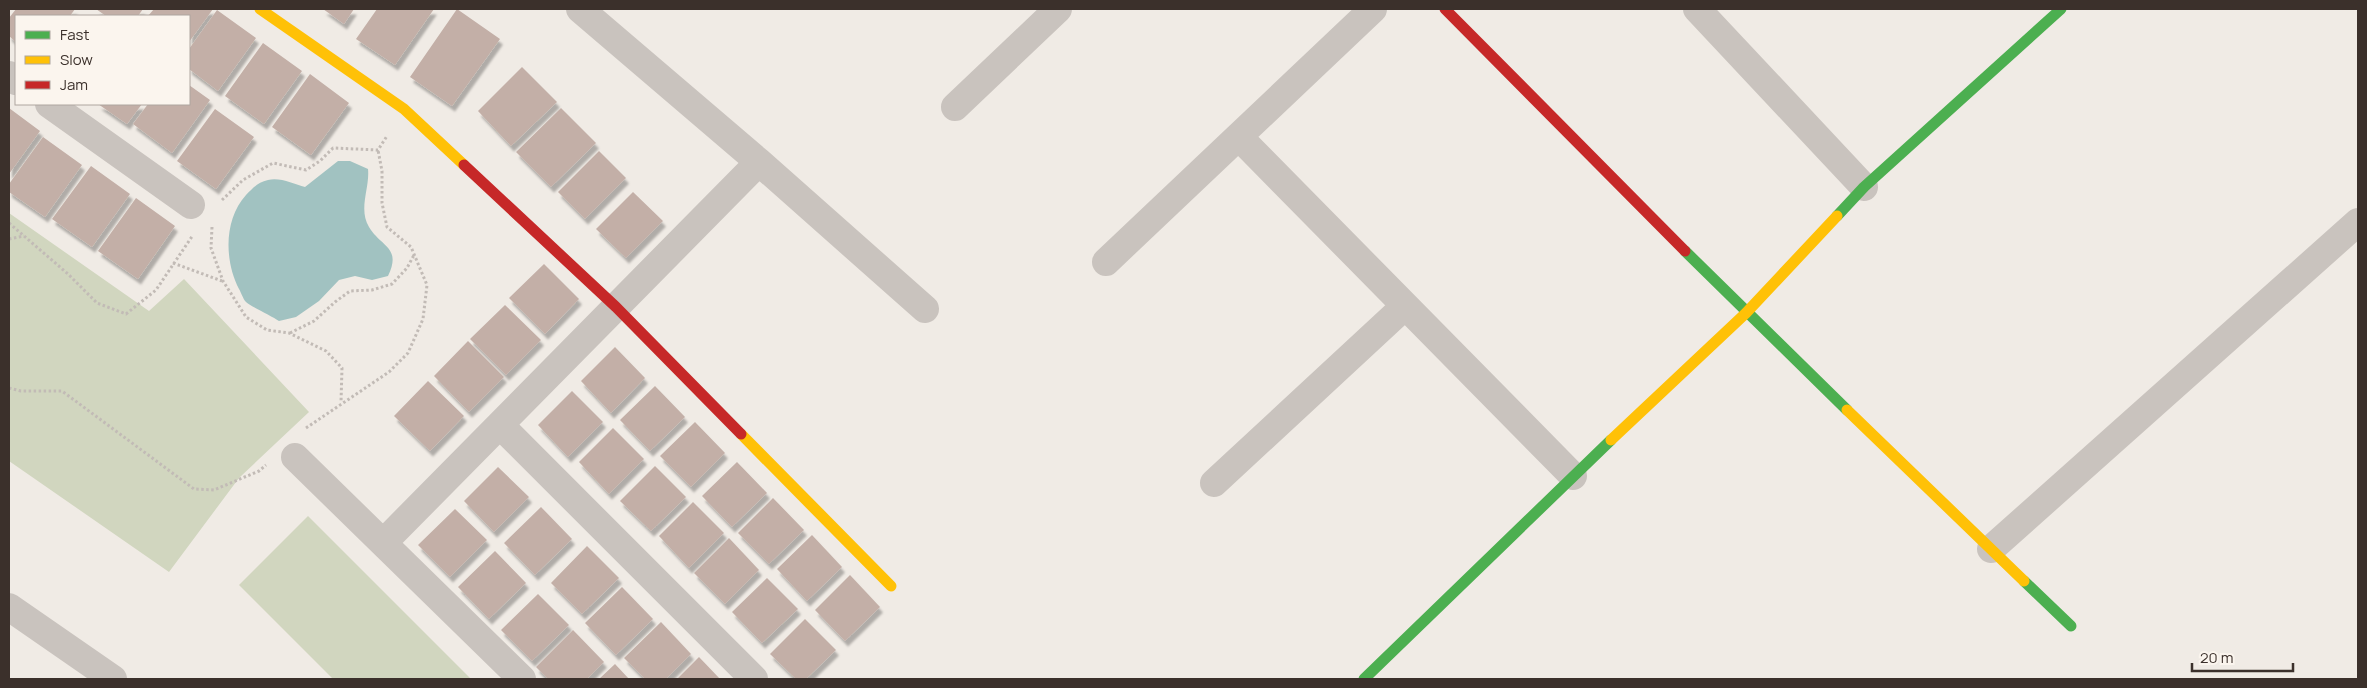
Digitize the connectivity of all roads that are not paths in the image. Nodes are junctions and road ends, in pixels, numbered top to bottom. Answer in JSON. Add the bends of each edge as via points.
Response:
{"nodes":[{"id":1,"x":260,"y":9,"type":"edge"},
{"id":2,"x":580,"y":9,"type":"edge"},
{"id":3,"x":1058,"y":9,"type":"edge"},
{"id":4,"x":1373,"y":9,"type":"edge"},
{"id":5,"x":1445,"y":9,"type":"edge"},
{"id":6,"x":1697,"y":9,"type":"edge"},
{"id":7,"x":2061,"y":9,"type":"edge"},
{"id":8,"x":50,"y":105,"type":"edge"},
{"id":9,"x":955,"y":107,"type":"dead end"},
{"id":10,"x":1239,"y":137,"type":"junction"},
{"id":11,"x":759,"y":162,"type":"junction"},
{"id":12,"x":1864,"y":187,"type":"junction"},
{"id":13,"x":202,"y":212,"type":"road end"},
{"id":14,"x":2358,"y":222,"type":"edge"},
{"id":15,"x":1106,"y":262,"type":"dead end"},
{"id":16,"x":1406,"y":306,"type":"junction"},
{"id":17,"x":616,"y":307,"type":"junction"},
{"id":18,"x":925,"y":309,"type":"dead end"},
{"id":19,"x":1746,"y":313,"type":"junction"},
{"id":20,"x":500,"y":425,"type":"junction"},
{"id":21,"x":289,"y":449,"type":"road end"},
{"id":22,"x":1573,"y":476,"type":"junction"},
{"id":23,"x":1214,"y":483,"type":"dead end"},
{"id":24,"x":383,"y":543,"type":"junction"},
{"id":25,"x":1991,"y":549,"type":"junction"},
{"id":26,"x":891,"y":586,"type":"dead end"},
{"id":27,"x":9,"y":607,"type":"edge"},
{"id":28,"x":2071,"y":626,"type":"dead end"},
{"id":29,"x":113,"y":679,"type":"edge"},
{"id":30,"x":522,"y":679,"type":"edge"},
{"id":31,"x":754,"y":679,"type":"edge"},
{"id":32,"x":1364,"y":679,"type":"edge"}],
"edges":[{"from":1,"to":17,"type":"street","via":[[404,109]]},
{"from":2,"to":11,"type":"street"},
{"from":3,"to":9,"type":"street"},
{"from":4,"to":10,"type":"street"},
{"from":5,"to":19,"type":"street"},
{"from":6,"to":12,"type":"street"},
{"from":7,"to":12,"type":"street"},
{"from":8,"to":13,"type":"street"},
{"from":10,"to":15,"type":"street"},
{"from":10,"to":16,"type":"street"},
{"from":11,"to":17,"type":"street"},
{"from":11,"to":18,"type":"street"},
{"from":12,"to":19,"type":"street"},
{"from":14,"to":25,"type":"street"},
{"from":16,"to":22,"type":"street"},
{"from":16,"to":23,"type":"street"},
{"from":17,"to":20,"type":"street"},
{"from":17,"to":26,"type":"street"},
{"from":19,"to":22,"type":"street"},
{"from":19,"to":25,"type":"street"},
{"from":20,"to":24,"type":"street"},
{"from":20,"to":31,"type":"street"},
{"from":21,"to":24,"type":"street"},
{"from":22,"to":32,"type":"street"},
{"from":24,"to":30,"type":"street"},
{"from":25,"to":28,"type":"street"},
{"from":27,"to":29,"type":"street"}]}
